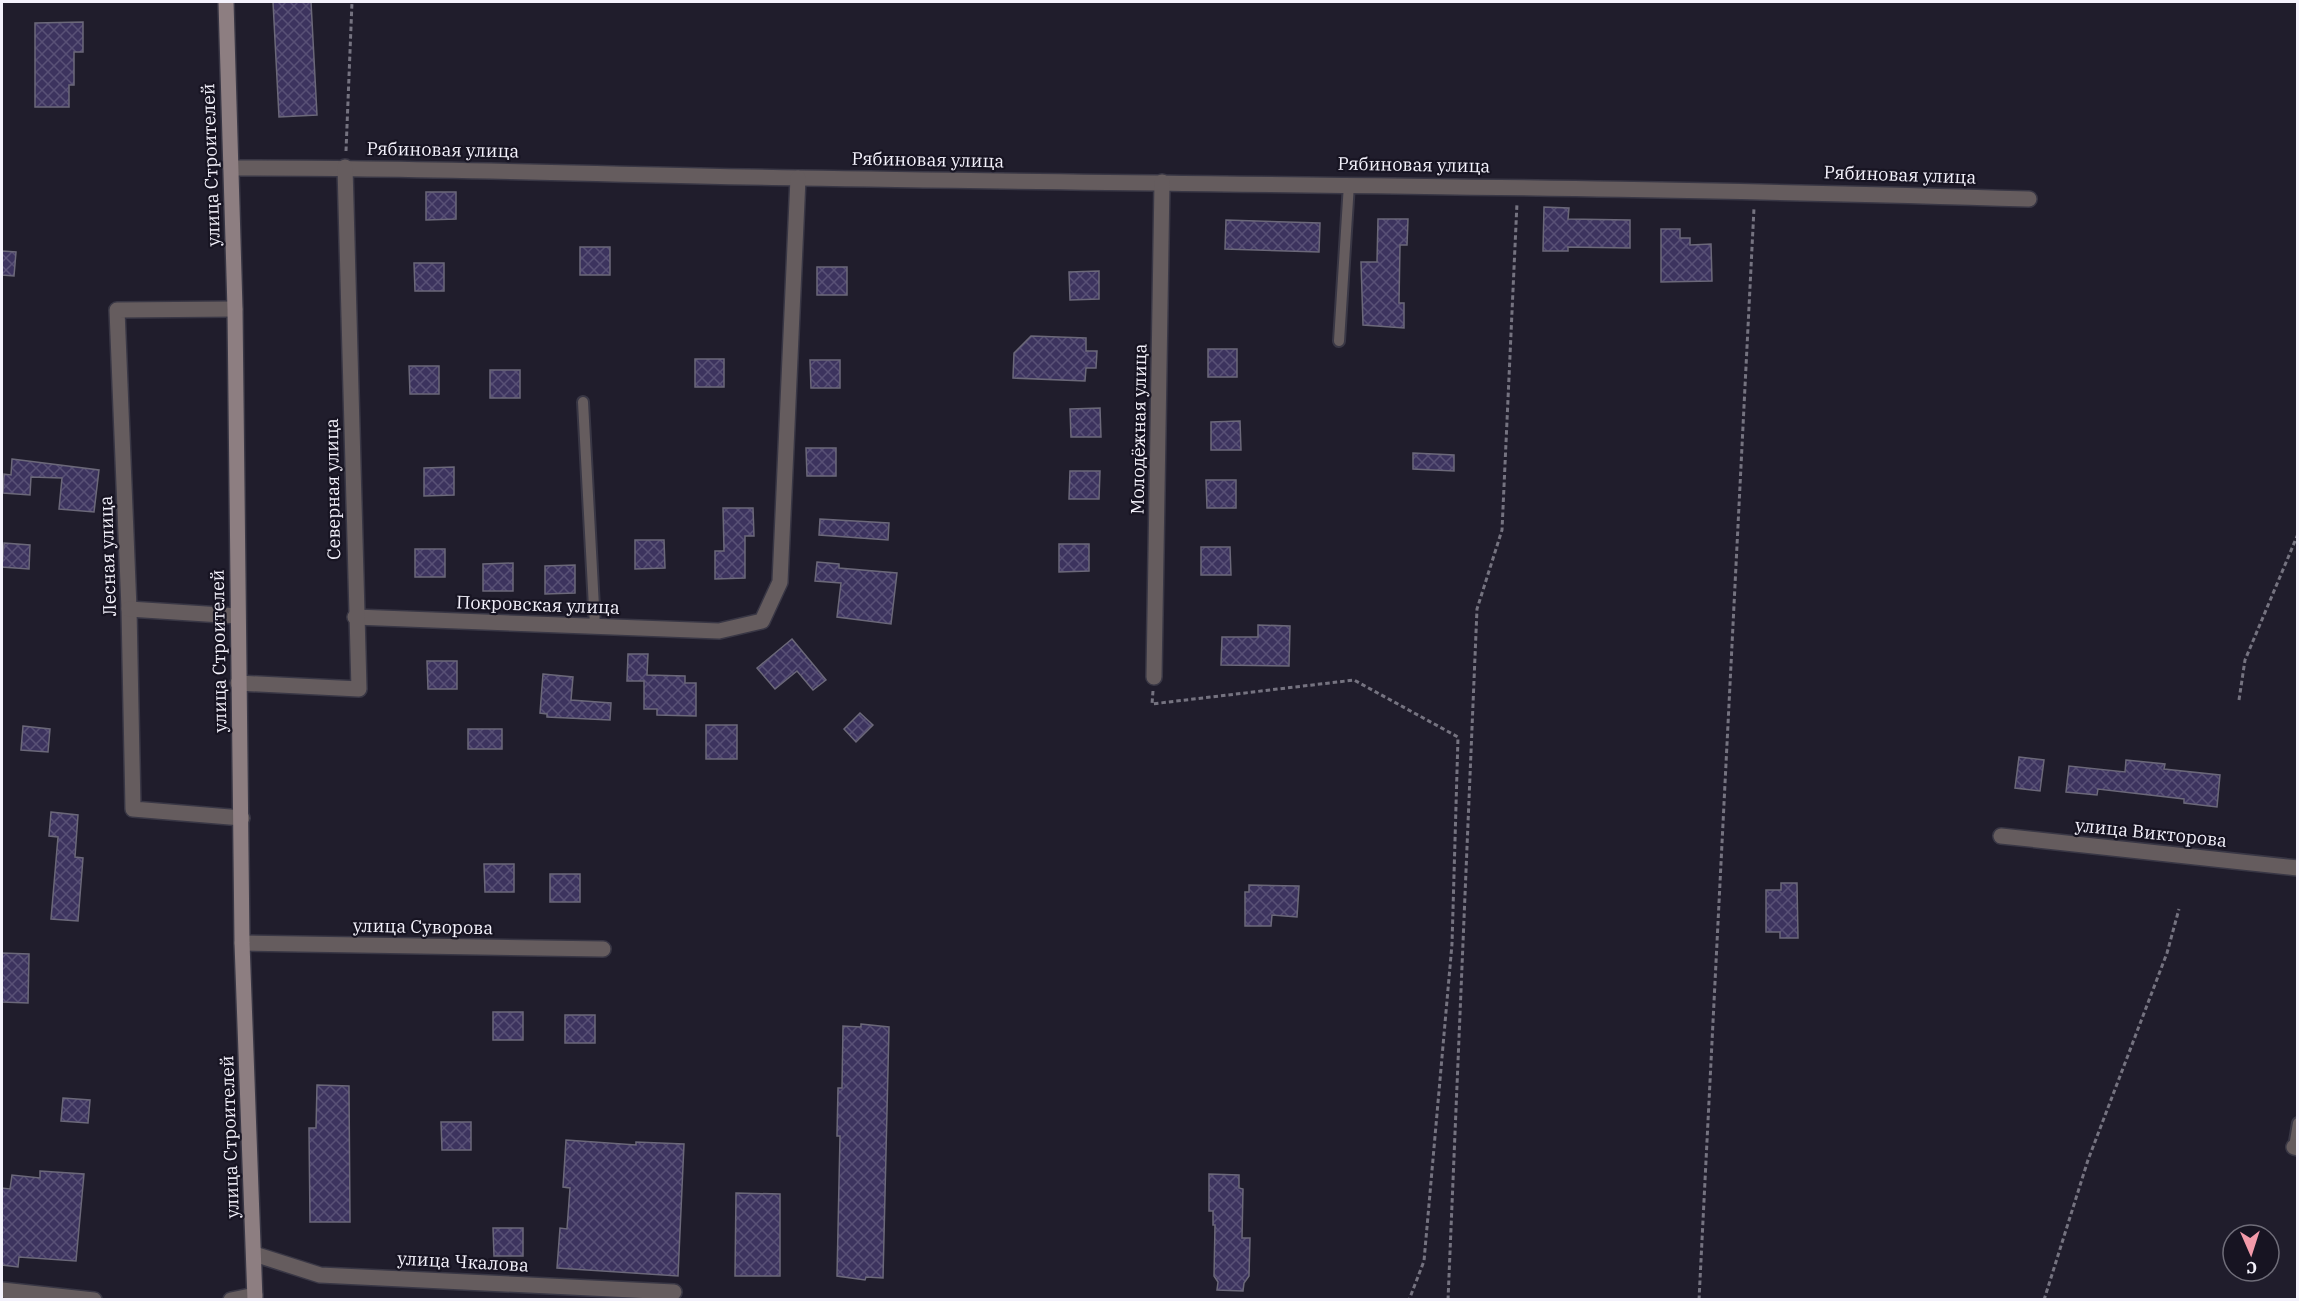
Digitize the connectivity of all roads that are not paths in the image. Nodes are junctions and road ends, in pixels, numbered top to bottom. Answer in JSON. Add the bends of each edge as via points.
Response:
{"nodes":[{"id":1,"x":226,"y":2,"type":"edge"},
{"id":2,"x":345,"y":167,"type":"junction"},
{"id":3,"x":231,"y":168,"type":"junction"},
{"id":4,"x":798,"y":178,"type":"junction"},
{"id":5,"x":1162,"y":182,"type":"junction"},
{"id":6,"x":1349,"y":184,"type":"junction"},
{"id":7,"x":2030,"y":199,"type":"dead end"},
{"id":8,"x":235,"y":309,"type":"junction"},
{"id":9,"x":1339,"y":341,"type":"dead end"},
{"id":10,"x":583,"y":402,"type":"dead end"},
{"id":11,"x":129,"y":609,"type":"junction"},
{"id":12,"x":237,"y":616,"type":"junction"},
{"id":13,"x":356,"y":617,"type":"junction"},
{"id":14,"x":595,"y":626,"type":"junction"},
{"id":15,"x":1154,"y":677,"type":"road end"},
{"id":16,"x":238,"y":683,"type":"junction"},
{"id":17,"x":242,"y":818,"type":"junction"},
{"id":18,"x":2001,"y":836,"type":"dead end"},
{"id":19,"x":2298,"y":868,"type":"edge"},
{"id":20,"x":242,"y":943,"type":"junction"},
{"id":21,"x":603,"y":949,"type":"dead end"},
{"id":22,"x":2298,"y":1122,"type":"edge"},
{"id":23,"x":2296,"y":1148,"type":"edge"},
{"id":24,"x":254,"y":1254,"type":"junction"},
{"id":25,"x":2,"y":1290,"type":"edge"},
{"id":26,"x":674,"y":1296,"type":"edge"},
{"id":27,"x":255,"y":1297,"type":"edge"},
{"id":28,"x":94,"y":1299,"type":"edge"},
{"id":29,"x":231,"y":1299,"type":"edge"}],
"edges":[{"from":1,"to":3,"type":"main road","name":"улица Строителей"},
{"from":2,"to":3,"type":"street","name":"Рябиновая улица"},
{"from":2,"to":4,"type":"street","name":"Рябиновая улица"},
{"from":2,"to":13,"type":"street","name":"Северная улица"},
{"from":3,"to":8,"type":"main road","name":"улица Строителей"},
{"from":4,"to":5,"type":"street","name":"Рябиновая улица"},
{"from":4,"to":14,"type":"street","name":"Покровская улица","via":[[780,582],[762,621],[719,631]]},
{"from":5,"to":6,"type":"street","name":"Рябиновая улица"},
{"from":5,"to":15,"type":"street","name":"Молодёжная улица"},
{"from":6,"to":7,"type":"street","name":"Рябиновая улица"},
{"from":6,"to":9,"type":"lane"},
{"from":8,"to":11,"type":"street","name":"Лесная улица","via":[[117,310]]},
{"from":8,"to":12,"type":"main road","name":"улица Строителей"},
{"from":10,"to":14,"type":"lane"},
{"from":11,"to":12,"type":"street"},
{"from":11,"to":17,"type":"street","name":"Лесная улица","via":[[133,809]]},
{"from":12,"to":16,"type":"main road","name":"улица Строителей"},
{"from":13,"to":14,"type":"street","name":"Покровская улица"},
{"from":13,"to":16,"type":"street","name":"Северная улица","via":[[359,689]]},
{"from":16,"to":17,"type":"main road","name":"улица Строителей"},
{"from":17,"to":20,"type":"main road","name":"улица Строителей"},
{"from":18,"to":19,"type":"street","name":"улица Викторова"},
{"from":20,"to":21,"type":"street","name":"улица Суворова"},
{"from":20,"to":24,"type":"main road","name":"улица Строителей"},
{"from":22,"to":23,"type":"lane"},
{"from":24,"to":26,"type":"street","name":"улица Чкалова","via":[[320,1275]]},
{"from":24,"to":27,"type":"main road","name":"улица Строителей"},
{"from":25,"to":28,"type":"street"},
{"from":27,"to":29,"type":"street"}]}
